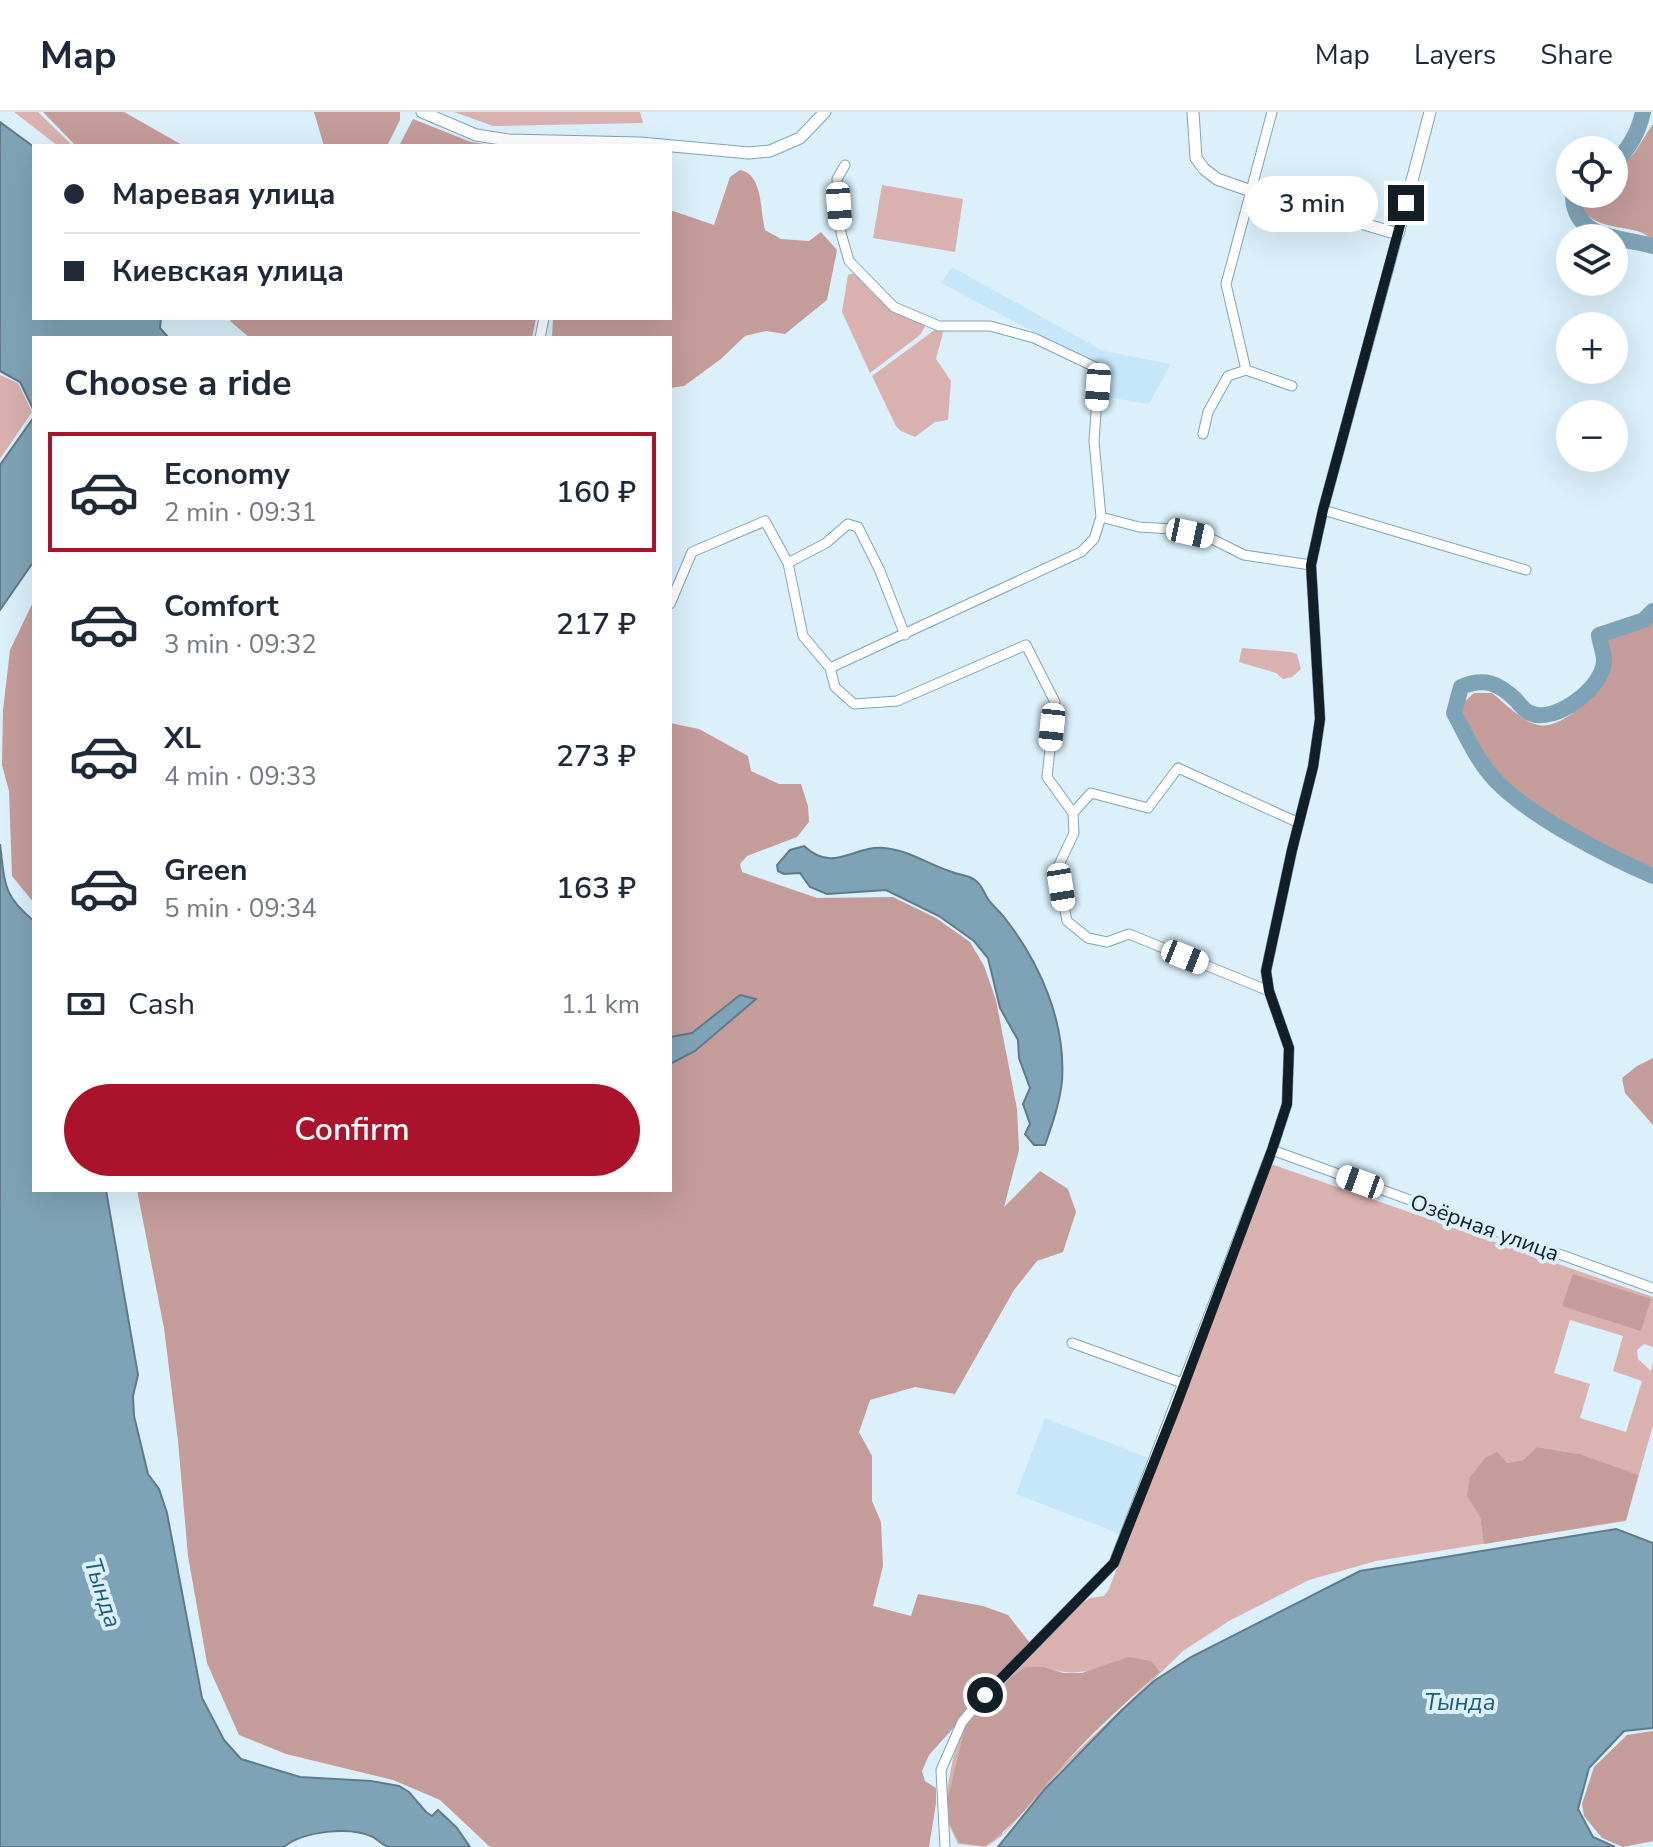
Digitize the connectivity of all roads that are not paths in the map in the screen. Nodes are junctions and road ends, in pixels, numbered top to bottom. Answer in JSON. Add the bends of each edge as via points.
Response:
{"nodes":[{"id":1,"x":422,"y":112,"type":"edge"},
{"id":2,"x":825,"y":112,"type":"edge"},
{"id":3,"x":1193,"y":112,"type":"edge"},
{"id":4,"x":1272,"y":112,"type":"edge"},
{"id":5,"x":1430,"y":112,"type":"edge"},
{"id":6,"x":540,"y":143,"type":"edge"},
{"id":7,"x":651,"y":144,"type":"edge"},
{"id":8,"x":672,"y":146,"type":"edge"},
{"id":9,"x":845,"y":165,"type":"dead end"},
{"id":10,"x":1251,"y":191,"type":"junction"},
{"id":11,"x":1398,"y":234,"type":"junction"},
{"id":12,"x":1246,"y":370,"type":"junction"},
{"id":13,"x":1292,"y":386,"type":"dead end"},
{"id":14,"x":1203,"y":434,"type":"dead end"},
{"id":15,"x":1323,"y":510,"type":"junction"},
{"id":16,"x":1101,"y":517,"type":"junction"},
{"id":17,"x":788,"y":563,"type":"junction"},
{"id":18,"x":1311,"y":565,"type":"junction"},
{"id":19,"x":1526,"y":570,"type":"dead end"},
{"id":20,"x":672,"y":599,"type":"edge"},
{"id":21,"x":905,"y":635,"type":"junction"},
{"id":22,"x":830,"y":668,"type":"junction"},
{"id":23,"x":1073,"y":813,"type":"junction"},
{"id":24,"x":1299,"y":823,"type":"junction"},
{"id":25,"x":1269,"y":991,"type":"junction"},
{"id":26,"x":1272,"y":1150,"type":"junction"},
{"id":27,"x":1653,"y":1288,"type":"edge"},
{"id":28,"x":1072,"y":1343,"type":"dead end"},
{"id":29,"x":1185,"y":1384,"type":"junction"},
{"id":30,"x":945,"y":1847,"type":"edge"}],
"edges":[{"from":1,"to":6,"type":"street","via":[[476,135]]},
{"from":2,"to":8,"type":"street","via":[[800,138],[770,151]]},
{"from":3,"to":10,"type":"street","via":[[1196,158],[1204,169]]},
{"from":4,"to":10,"type":"street"},
{"from":5,"to":11,"type":"street"},
{"from":6,"to":7,"type":"street"},
{"from":9,"to":16,"type":"street","via":[[837,179],[849,261],[894,307],[939,326],[990,326],[1034,338],[1099,369],[1094,441]]},
{"from":10,"to":11,"type":"street"},
{"from":10,"to":12,"type":"street","via":[[1226,284]]},
{"from":11,"to":15,"type":"street"},
{"from":12,"to":13,"type":"street"},
{"from":12,"to":14,"type":"street","via":[[1228,376],[1208,412]]},
{"from":15,"to":18,"type":"street"},
{"from":15,"to":19,"type":"street"},
{"from":16,"to":18,"type":"street","via":[[1208,537],[1244,555]]},
{"from":16,"to":21,"type":"street","via":[[1094,539],[1081,552]]},
{"from":17,"to":20,"type":"street","via":[[765,521],[692,552]]},
{"from":17,"to":21,"type":"street","via":[[848,524],[858,527]]},
{"from":17,"to":22,"type":"street","via":[[803,636]]},
{"from":18,"to":24,"type":"street","via":[[1320,719]]},
{"from":21,"to":22,"type":"street"},
{"from":22,"to":23,"type":"street","via":[[835,687],[854,704],[897,701],[1026,645],[1055,702],[1047,777]]},
{"from":23,"to":24,"type":"street","via":[[1091,793],[1148,808],[1178,768]]},
{"from":23,"to":25,"type":"street","via":[[1074,833],[1057,869],[1067,921],[1088,938],[1107,942],[1129,934]]},
{"from":24,"to":25,"type":"street","via":[[1266,971]]},
{"from":25,"to":26,"type":"street","via":[[1289,1048],[1287,1104]]},
{"from":26,"to":27,"type":"street","name":"Озёрная улица"},
{"from":26,"to":29,"type":"street"},
{"from":28,"to":29,"type":"street"},
{"from":29,"to":30,"type":"street","via":[[1114,1563],[962,1722],[941,1770]]}]}
